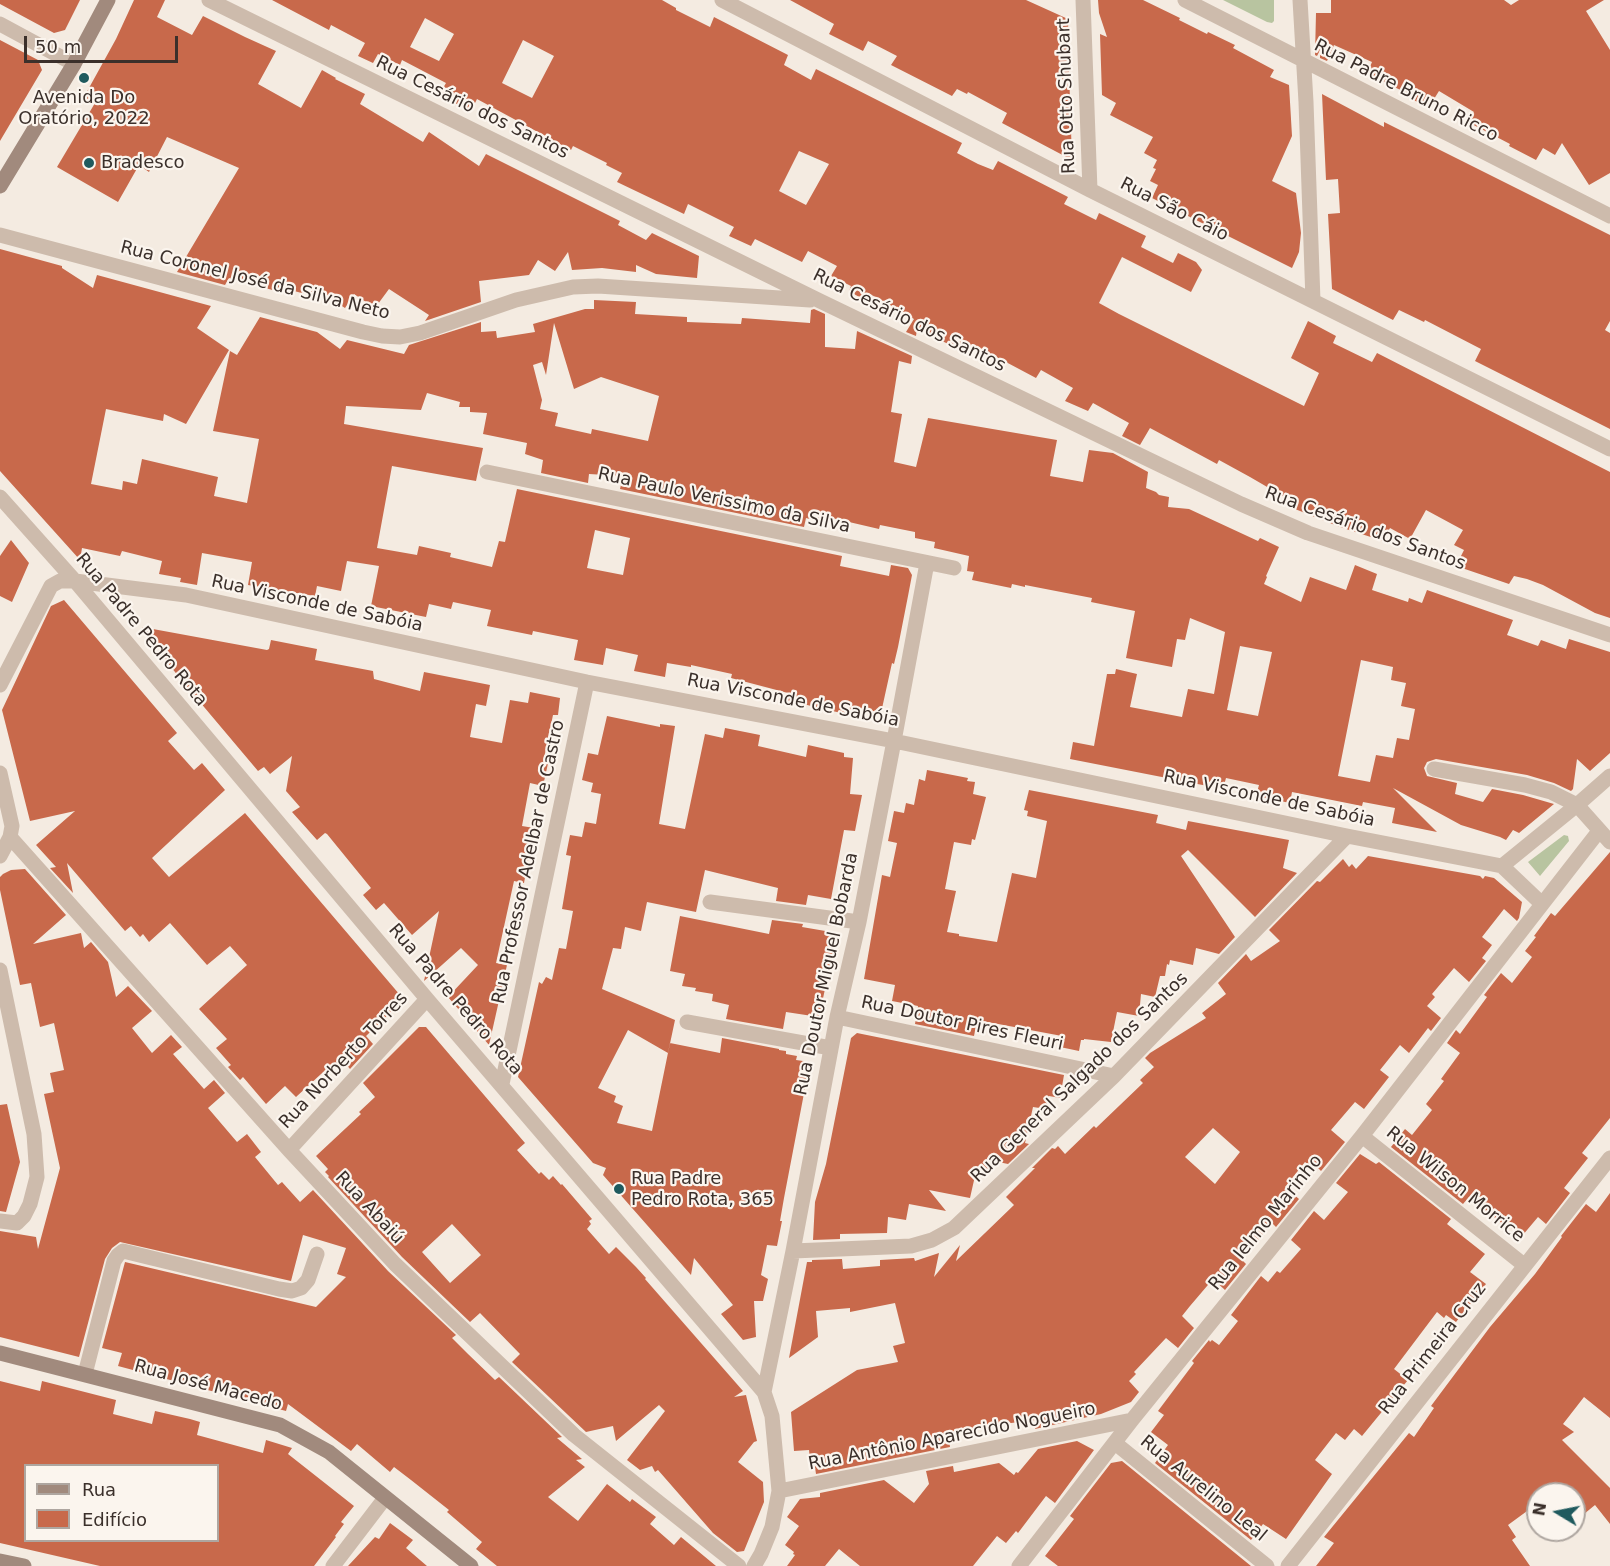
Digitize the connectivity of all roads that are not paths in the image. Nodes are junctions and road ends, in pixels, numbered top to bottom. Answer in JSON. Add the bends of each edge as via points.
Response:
{"nodes":[{"id":1,"x":108,"y":0,"type":"edge"},
{"id":2,"x":209,"y":0,"type":"edge"},
{"id":3,"x":722,"y":0,"type":"edge"},
{"id":4,"x":1083,"y":0,"type":"edge"},
{"id":5,"x":1185,"y":0,"type":"edge"},
{"id":6,"x":1300,"y":0,"type":"edge"},
{"id":7,"x":0,"y":24,"type":"edge"},
{"id":8,"x":1303,"y":59,"type":"junction"},
{"id":9,"x":74,"y":64,"type":"junction"},
{"id":10,"x":0,"y":186,"type":"edge"},
{"id":11,"x":1090,"y":190,"type":"junction"},
{"id":12,"x":1610,"y":216,"type":"edge"},
{"id":13,"x":0,"y":235,"type":"edge"},
{"id":14,"x":820,"y":301,"type":"junction"},
{"id":15,"x":1313,"y":301,"type":"junction"},
{"id":16,"x":1610,"y":449,"type":"edge"},
{"id":17,"x":487,"y":472,"type":"dead end"},
{"id":18,"x":0,"y":497,"type":"edge"},
{"id":19,"x":927,"y":563,"type":"junction"},
{"id":20,"x":954,"y":568,"type":"dead end"},
{"id":21,"x":75,"y":581,"type":"junction"},
{"id":22,"x":1610,"y":635,"type":"edge"},
{"id":23,"x":587,"y":682,"type":"junction"},
{"id":24,"x":0,"y":686,"type":"edge"},
{"id":25,"x":894,"y":741,"type":"junction"},
{"id":26,"x":1434,"y":769,"type":"dead end"},
{"id":27,"x":0,"y":772,"type":"edge"},
{"id":28,"x":1610,"y":776,"type":"edge"},
{"id":29,"x":1578,"y":805,"type":"junction"},
{"id":30,"x":1347,"y":836,"type":"junction"},
{"id":31,"x":1605,"y":836,"type":"edge"},
{"id":32,"x":10,"y":837,"type":"junction"},
{"id":33,"x":0,"y":856,"type":"edge"},
{"id":34,"x":1502,"y":866,"type":"junction"},
{"id":35,"x":710,"y":902,"type":"dead end"},
{"id":36,"x":1542,"y":904,"type":"junction"},
{"id":37,"x":859,"y":922,"type":"junction"},
{"id":38,"x":0,"y":970,"type":"edge"},
{"id":39,"x":427,"y":999,"type":"junction"},
{"id":40,"x":837,"y":1017,"type":"junction"},
{"id":41,"x":687,"y":1022,"type":"dead end"},
{"id":42,"x":831,"y":1048,"type":"junction"},
{"id":43,"x":1114,"y":1076,"type":"junction"},
{"id":44,"x":502,"y":1084,"type":"junction"},
{"id":45,"x":1362,"y":1136,"type":"junction"},
{"id":46,"x":288,"y":1150,"type":"junction"},
{"id":47,"x":1608,"y":1164,"type":"edge"},
{"id":48,"x":0,"y":1221,"type":"edge"},
{"id":49,"x":793,"y":1251,"type":"junction"},
{"id":50,"x":317,"y":1254,"type":"dead end"},
{"id":51,"x":1524,"y":1265,"type":"junction"},
{"id":52,"x":0,"y":1353,"type":"edge"},
{"id":53,"x":85,"y":1374,"type":"junction"},
{"id":54,"x":764,"y":1392,"type":"junction"},
{"id":55,"x":1132,"y":1420,"type":"junction"},
{"id":56,"x":1115,"y":1443,"type":"junction"},
{"id":57,"x":779,"y":1491,"type":"junction"},
{"id":58,"x":385,"y":1498,"type":"junction"},
{"id":59,"x":0,"y":1561,"type":"edge"},
{"id":60,"x":24,"y":1566,"type":"edge"},
{"id":61,"x":333,"y":1566,"type":"edge"},
{"id":62,"x":471,"y":1566,"type":"edge"},
{"id":63,"x":739,"y":1566,"type":"edge"},
{"id":64,"x":754,"y":1566,"type":"edge"},
{"id":65,"x":1019,"y":1566,"type":"edge"},
{"id":66,"x":1267,"y":1566,"type":"edge"},
{"id":67,"x":1288,"y":1566,"type":"edge"}],
"edges":[{"from":1,"to":9,"type":"street"},
{"from":2,"to":14,"type":"street","name":"Rua Cesário dos Santos"},
{"from":3,"to":11,"type":"street","name":"Rua São Cáio"},
{"from":4,"to":11,"type":"street","name":"Rua Otto Shubart"},
{"from":5,"to":8,"type":"street","name":"Rua Padre Bruno Ricco"},
{"from":6,"to":8,"type":"street"},
{"from":7,"to":9,"type":"street"},
{"from":8,"to":12,"type":"street","name":"Rua Padre Bruno Ricco"},
{"from":8,"to":15,"type":"street"},
{"from":9,"to":10,"type":"street"},
{"from":11,"to":15,"type":"street","name":"Rua São Cáio"},
{"from":13,"to":14,"type":"street","name":"Rua Coronel José da Silva Neto","via":[[382,336],[420,333],[516,300],[573,287]]},
{"from":14,"to":22,"type":"street","name":"Rua Cesário dos Santos","via":[[1308,533]]},
{"from":15,"to":16,"type":"street","name":"Rua São Cáio"},
{"from":17,"to":19,"type":"street","name":"Rua Paulo Verissimo da Silva"},
{"from":18,"to":21,"type":"street","name":"Rua Padre Pedro Rota"},
{"from":19,"to":20,"type":"street","name":"Rua Paulo Verissimo da Silva"},
{"from":19,"to":25,"type":"street","name":"Rua Doutor Miguel Bobarda"},
{"from":21,"to":23,"type":"street","name":"Rua Visconde de Sabóia","via":[[186,595]]},
{"from":21,"to":24,"type":"street","via":[[60,581],[51,586]]},
{"from":21,"to":39,"type":"street","name":"Rua Padre Pedro Rota"},
{"from":23,"to":25,"type":"street","name":"Rua Visconde de Sabóia"},
{"from":23,"to":44,"type":"street","name":"Rua Professor Adelbar de Castro"},
{"from":25,"to":30,"type":"street","name":"Rua Visconde de Sabóia"},
{"from":25,"to":37,"type":"street","name":"Rua Doutor Miguel Bobarda"},
{"from":26,"to":29,"type":"street","via":[[1525,785]]},
{"from":27,"to":32,"type":"street","via":[[11,817]]},
{"from":28,"to":29,"type":"street"},
{"from":29,"to":31,"type":"street"},
{"from":29,"to":34,"type":"street"},
{"from":30,"to":34,"type":"street","name":"Rua Visconde de Sabóia"},
{"from":30,"to":43,"type":"street","name":"Rua General Salgado dos Santos"},
{"from":31,"to":36,"type":"street","name":"Rua Ielmo Marinho"},
{"from":32,"to":33,"type":"street"},
{"from":32,"to":46,"type":"street","name":"Rua Abaiú"},
{"from":34,"to":36,"type":"street"},
{"from":35,"to":37,"type":"street"},
{"from":36,"to":45,"type":"street","name":"Rua Ielmo Marinho"},
{"from":37,"to":40,"type":"street","name":"Rua Doutor Miguel Bobarda"},
{"from":38,"to":48,"type":"street","via":[[34,1134],[37,1177],[24,1216],[17,1223]]},
{"from":39,"to":44,"type":"street","name":"Rua Padre Pedro Rota"},
{"from":39,"to":46,"type":"street","name":"Rua Norberto Torres"},
{"from":40,"to":42,"type":"street","name":"Rua Doutor Miguel Bobarda"},
{"from":40,"to":43,"type":"street","name":"Rua Doutor Pires Fleuri"},
{"from":41,"to":42,"type":"street"},
{"from":42,"to":49,"type":"street","name":"Rua Doutor Miguel Bobarda"},
{"from":43,"to":49,"type":"street","name":"Rua General Salgado dos Santos","via":[[954,1228],[932,1240],[911,1246]]},
{"from":44,"to":54,"type":"street","name":"Rua Padre Pedro Rota"},
{"from":45,"to":51,"type":"street","name":"Rua Wilson Morrice"},
{"from":45,"to":55,"type":"street","name":"Rua Ielmo Marinho"},
{"from":46,"to":63,"type":"street","name":"Rua Abaiú","via":[[395,1264],[539,1403]]},
{"from":47,"to":51,"type":"street","name":"Rua Primeira Cruz"},
{"from":49,"to":54,"type":"street","name":"Rua Doutor Miguel Bobarda"},
{"from":50,"to":53,"type":"street","via":[[308,1280],[292,1291],[123,1251],[114,1261]]},
{"from":51,"to":67,"type":"street","name":"Rua Primeira Cruz"},
{"from":52,"to":53,"type":"street","name":"Rua José Macedo"},
{"from":53,"to":58,"type":"street","name":"Rua José Macedo","via":[[280,1425],[329,1452]]},
{"from":54,"to":57,"type":"street","name":"Rua Padre Pedro Rota","via":[[772,1416]]},
{"from":55,"to":56,"type":"street","name":"Rua Ielmo Marinho"},
{"from":55,"to":57,"type":"street","name":"Rua Antônio Aparecido Nogueiro"},
{"from":56,"to":65,"type":"street","name":"Rua Ielmo Marinho"},
{"from":56,"to":66,"type":"street","name":"Rua Aurelino Leal"},
{"from":57,"to":64,"type":"street","name":"Rua Padre Pedro Rota","via":[[772,1527]]},
{"from":58,"to":61,"type":"street"},
{"from":58,"to":62,"type":"street","name":"Rua José Macedo"},
{"from":59,"to":60,"type":"street"}]}
